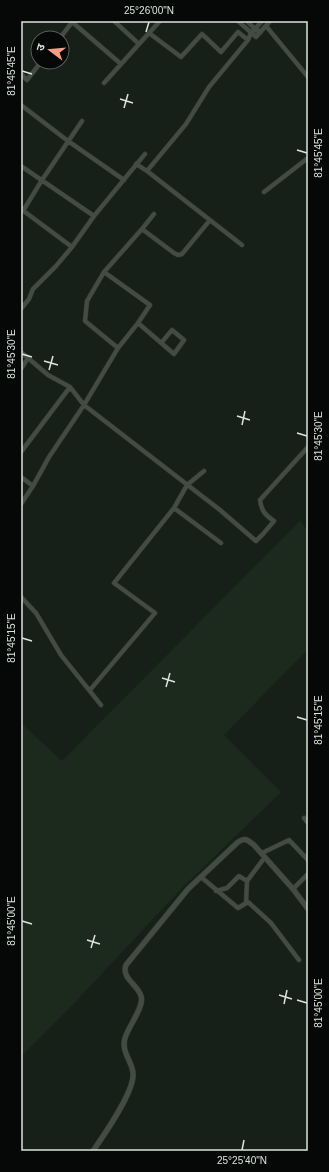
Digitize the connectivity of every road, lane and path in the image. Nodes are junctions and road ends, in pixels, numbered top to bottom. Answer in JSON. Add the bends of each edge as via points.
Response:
{"nodes":[{"id":1,"x":72,"y":21,"type":"edge"},
{"id":2,"x":114,"y":21,"type":"edge"},
{"id":3,"x":160,"y":21,"type":"edge"},
{"id":4,"x":238,"y":21,"type":"edge"},
{"id":5,"x":247,"y":21,"type":"edge"},
{"id":6,"x":262,"y":21,"type":"edge"},
{"id":7,"x":270,"y":21,"type":"edge"},
{"id":8,"x":266,"y":26,"type":"junction"},
{"id":9,"x":66,"y":30,"type":"edge"},
{"id":10,"x":260,"y":32,"type":"joint"},
{"id":11,"x":149,"y":33,"type":"junction"},
{"id":12,"x":254,"y":33,"type":"junction"},
{"id":13,"x":248,"y":40,"type":"junction"},
{"id":14,"x":139,"y":44,"type":"junction"},
{"id":15,"x":121,"y":64,"type":"junction"},
{"id":16,"x":35,"y":70,"type":"edge"},
{"id":17,"x":21,"y":74,"type":"edge"},
{"id":18,"x":308,"y":77,"type":"edge"},
{"id":19,"x":104,"y":83,"type":"dead end"},
{"id":20,"x":21,"y":105,"type":"edge"},
{"id":21,"x":82,"y":121,"type":"dead end"},
{"id":22,"x":68,"y":141,"type":"junction"},
{"id":23,"x":145,"y":154,"type":"dead end"},
{"id":24,"x":308,"y":158,"type":"edge"},
{"id":25,"x":136,"y":164,"type":"junction"},
{"id":26,"x":21,"y":166,"type":"edge"},
{"id":27,"x":147,"y":171,"type":"junction"},
{"id":28,"x":42,"y":180,"type":"junction"},
{"id":29,"x":124,"y":180,"type":"junction"},
{"id":30,"x":264,"y":192,"type":"dead end"},
{"id":31,"x":22,"y":210,"type":"edge"},
{"id":32,"x":154,"y":214,"type":"dead end"},
{"id":33,"x":94,"y":216,"type":"junction"},
{"id":34,"x":210,"y":220,"type":"junction"},
{"id":35,"x":142,"y":229,"type":"junction"},
{"id":36,"x":242,"y":245,"type":"dead end"},
{"id":37,"x":72,"y":247,"type":"junction"},
{"id":38,"x":104,"y":272,"type":"junction"},
{"id":39,"x":21,"y":308,"type":"edge"},
{"id":40,"x":138,"y":323,"type":"junction"},
{"id":41,"x":162,"y":342,"type":"junction"},
{"id":42,"x":118,"y":348,"type":"junction"},
{"id":43,"x":21,"y":352,"type":"edge"},
{"id":44,"x":28,"y":358,"type":"junction"},
{"id":45,"x":21,"y":369,"type":"edge"},
{"id":46,"x":70,"y":387,"type":"junction"},
{"id":47,"x":84,"y":405,"type":"junction"},
{"id":48,"x":308,"y":447,"type":"edge"},
{"id":49,"x":21,"y":452,"type":"edge"},
{"id":50,"x":204,"y":471,"type":"dead end"},
{"id":51,"x":21,"y":477,"type":"edge"},
{"id":52,"x":187,"y":485,"type":"junction"},
{"id":53,"x":33,"y":486,"type":"junction"},
{"id":54,"x":21,"y":504,"type":"edge"},
{"id":55,"x":174,"y":508,"type":"junction"},
{"id":56,"x":221,"y":543,"type":"dead end"},
{"id":57,"x":21,"y":597,"type":"edge"},
{"id":58,"x":90,"y":690,"type":"junction"},
{"id":59,"x":101,"y":705,"type":"dead end"},
{"id":60,"x":304,"y":818,"type":"dead end"},
{"id":61,"x":308,"y":822,"type":"edge"},
{"id":62,"x":264,"y":855,"type":"junction"},
{"id":63,"x":308,"y":860,"type":"edge"},
{"id":64,"x":308,"y":874,"type":"edge"},
{"id":65,"x":201,"y":877,"type":"junction"},
{"id":66,"x":247,"y":881,"type":"junction"},
{"id":67,"x":293,"y":889,"type":"junction"},
{"id":68,"x":216,"y":890,"type":"junction"},
{"id":69,"x":246,"y":903,"type":"junction"},
{"id":70,"x":308,"y":909,"type":"edge"},
{"id":71,"x":299,"y":960,"type":"dead end"},
{"id":72,"x":93,"y":1151,"type":"edge"}],
"edges":[{"from":1,"to":9,"type":"street"},
{"from":1,"to":15,"type":"street"},
{"from":2,"to":14,"type":"street"},
{"from":3,"to":11,"type":"street"},
{"from":4,"to":12,"type":"street"},
{"from":5,"to":12,"type":"street"},
{"from":6,"to":12,"type":"street"},
{"from":7,"to":8,"type":"street"},
{"from":8,"to":10,"type":"street"},
{"from":8,"to":18,"type":"street"},
{"from":10,"to":12,"type":"street"},
{"from":11,"to":13,"type":"street","via":[[181,57],[202,34],[221,52],[238,32]]},
{"from":11,"to":14,"type":"street"},
{"from":12,"to":13,"type":"street"},
{"from":13,"to":27,"type":"street","via":[[209,87],[186,124]]},
{"from":14,"to":15,"type":"street"},
{"from":15,"to":19,"type":"street"},
{"from":16,"to":17,"type":"street","via":[[27,80]]},
{"from":20,"to":22,"type":"street"},
{"from":21,"to":22,"type":"street"},
{"from":22,"to":28,"type":"street"},
{"from":22,"to":29,"type":"street"},
{"from":23,"to":25,"type":"street"},
{"from":24,"to":30,"type":"street"},
{"from":25,"to":27,"type":"street"},
{"from":25,"to":29,"type":"street"},
{"from":26,"to":28,"type":"street"},
{"from":27,"to":34,"type":"street"},
{"from":28,"to":31,"type":"street"},
{"from":28,"to":33,"type":"street"},
{"from":29,"to":33,"type":"street"},
{"from":31,"to":37,"type":"street"},
{"from":32,"to":35,"type":"street"},
{"from":33,"to":37,"type":"street"},
{"from":34,"to":35,"type":"street","via":[[182,254],[178,255]]},
{"from":34,"to":36,"type":"street"},
{"from":35,"to":38,"type":"street"},
{"from":37,"to":39,"type":"street","via":[[33,289]]},
{"from":38,"to":40,"type":"street","via":[[150,305]]},
{"from":38,"to":42,"type":"street","via":[[87,301],[85,321]]},
{"from":40,"to":41,"type":"street"},
{"from":40,"to":42,"type":"street"},
{"from":41,"to":41,"type":"street","via":[[174,354],[184,340],[172,330]]},
{"from":42,"to":47,"type":"street"},
{"from":43,"to":44,"type":"street"},
{"from":44,"to":45,"type":"street"},
{"from":44,"to":46,"type":"street","via":[[48,375]]},
{"from":46,"to":47,"type":"street"},
{"from":46,"to":49,"type":"street"},
{"from":47,"to":52,"type":"street"},
{"from":47,"to":53,"type":"street"},
{"from":48,"to":52,"type":"street","via":[[260,500],[261,508],[274,521],[256,541]]},
{"from":50,"to":52,"type":"street"},
{"from":51,"to":53,"type":"street"},
{"from":52,"to":55,"type":"street"},
{"from":53,"to":54,"type":"street"},
{"from":55,"to":56,"type":"street"},
{"from":55,"to":58,"type":"street","via":[[114,583],[155,613]]},
{"from":57,"to":58,"type":"street","via":[[36,613],[61,655]]},
{"from":58,"to":59,"type":"street"},
{"from":60,"to":61,"type":"street"},
{"from":62,"to":63,"type":"street","via":[[289,840]]},
{"from":62,"to":65,"type":"street","via":[[247,839],[243,839]]},
{"from":62,"to":66,"type":"street"},
{"from":62,"to":67,"type":"street"},
{"from":64,"to":67,"type":"street"},
{"from":65,"to":68,"type":"street"},
{"from":65,"to":72,"type":"street","via":[[188,889],[124,969],[142,996],[141,1005],[124,1039],[124,1049],[133,1073],[129,1093]]},
{"from":66,"to":68,"type":"street","via":[[239,876],[226,888]]},
{"from":66,"to":69,"type":"street"},
{"from":67,"to":70,"type":"street"},
{"from":68,"to":69,"type":"street","via":[[238,908]]},
{"from":69,"to":71,"type":"street","via":[[248,902],[271,923]]}]}
